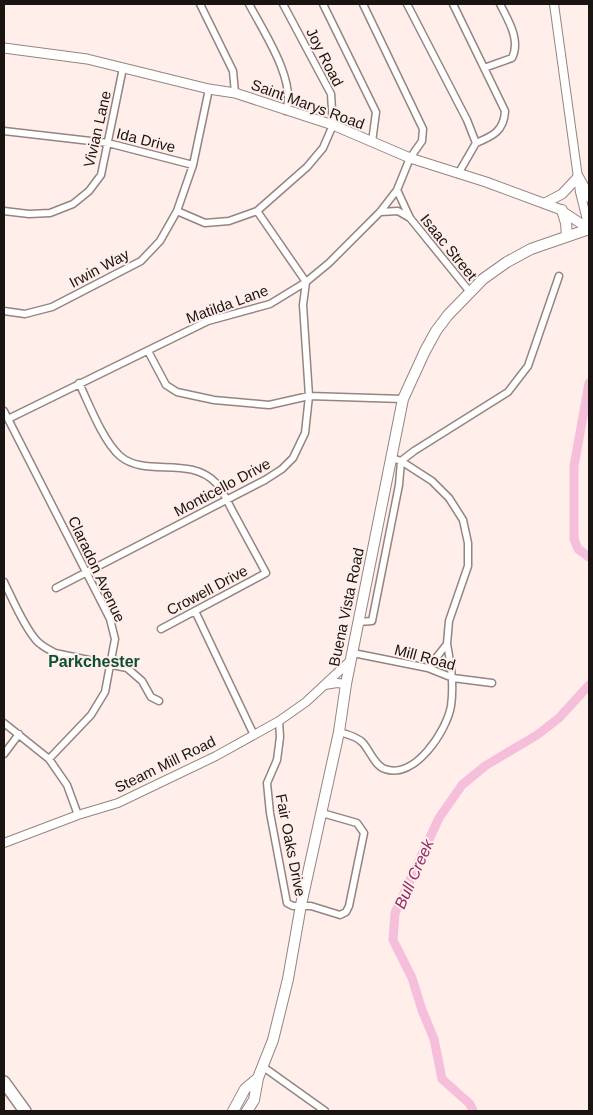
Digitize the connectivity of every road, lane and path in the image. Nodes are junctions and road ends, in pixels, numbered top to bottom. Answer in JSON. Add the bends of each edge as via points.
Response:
{"nodes":[{"id":1,"x":200,"y":4,"type":"edge"},
{"id":2,"x":249,"y":4,"type":"edge"},
{"id":3,"x":283,"y":4,"type":"edge"},
{"id":4,"x":323,"y":4,"type":"edge"},
{"id":5,"x":363,"y":4,"type":"edge"},
{"id":6,"x":407,"y":4,"type":"edge"},
{"id":7,"x":453,"y":4,"type":"edge"},
{"id":8,"x":500,"y":4,"type":"edge"},
{"id":9,"x":554,"y":4,"type":"edge"},
{"id":10,"x":4,"y":48,"type":"edge"},
{"id":11,"x":123,"y":68,"type":"junction"},
{"id":12,"x":484,"y":68,"type":"junction"},
{"id":13,"x":209,"y":88,"type":"junction"},
{"id":14,"x":235,"y":93,"type":"junction"},
{"id":15,"x":286,"y":111,"type":"junction"},
{"id":16,"x":333,"y":125,"type":"junction"},
{"id":17,"x":4,"y":131,"type":"edge"},
{"id":18,"x":372,"y":142,"type":"junction"},
{"id":19,"x":108,"y":143,"type":"junction"},
{"id":20,"x":476,"y":143,"type":"junction"},
{"id":21,"x":410,"y":158,"type":"junction"},
{"id":22,"x":193,"y":165,"type":"junction"},
{"id":23,"x":458,"y":174,"type":"junction"},
{"id":24,"x":578,"y":177,"type":"junction"},
{"id":25,"x":397,"y":190,"type":"junction"},
{"id":26,"x":589,"y":197,"type":"edge"},
{"id":27,"x":545,"y":203,"type":"junction"},
{"id":28,"x":562,"y":210,"type":"junction"},
{"id":29,"x":4,"y":211,"type":"edge"},
{"id":30,"x":177,"y":211,"type":"junction"},
{"id":31,"x":256,"y":211,"type":"junction"},
{"id":32,"x":380,"y":212,"type":"junction"},
{"id":33,"x":410,"y":218,"type":"junction"},
{"id":34,"x":589,"y":229,"type":"edge"},
{"id":35,"x":567,"y":236,"type":"junction"},
{"id":36,"x":559,"y":276,"type":"dead end"},
{"id":37,"x":306,"y":282,"type":"junction"},
{"id":38,"x":470,"y":292,"type":"junction"},
{"id":39,"x":4,"y":311,"type":"edge"},
{"id":40,"x":148,"y":351,"type":"junction"},
{"id":41,"x":79,"y":383,"type":"junction"},
{"id":42,"x":309,"y":396,"type":"junction"},
{"id":43,"x":403,"y":399,"type":"junction"},
{"id":44,"x":4,"y":411,"type":"edge"},
{"id":45,"x":8,"y":419,"type":"junction"},
{"id":46,"x":397,"y":459,"type":"junction"},
{"id":47,"x":226,"y":500,"type":"junction"},
{"id":48,"x":87,"y":572,"type":"junction"},
{"id":49,"x":4,"y":582,"type":"edge"},
{"id":50,"x":56,"y":588,"type":"dead end"},
{"id":51,"x":195,"y":611,"type":"junction"},
{"id":52,"x":161,"y":629,"type":"dead end"},
{"id":53,"x":447,"y":644,"type":"junction"},
{"id":54,"x":351,"y":657,"type":"junction"},
{"id":55,"x":111,"y":665,"type":"junction"},
{"id":56,"x":428,"y":668,"type":"junction"},
{"id":57,"x":453,"y":678,"type":"junction"},
{"id":58,"x":492,"y":683,"type":"dead end"},
{"id":59,"x":346,"y":684,"type":"junction"},
{"id":60,"x":325,"y":685,"type":"junction"},
{"id":61,"x":159,"y":701,"type":"dead end"},
{"id":62,"x":279,"y":721,"type":"junction"},
{"id":63,"x":4,"y":723,"type":"edge"},
{"id":64,"x":339,"y":732,"type":"junction"},
{"id":65,"x":18,"y":734,"type":"junction"},
{"id":66,"x":254,"y":735,"type":"junction"},
{"id":67,"x":4,"y":754,"type":"edge"},
{"id":68,"x":49,"y":759,"type":"junction"},
{"id":69,"x":322,"y":813,"type":"junction"},
{"id":70,"x":78,"y":815,"type":"junction"},
{"id":71,"x":4,"y":844,"type":"edge"},
{"id":72,"x":301,"y":906,"type":"junction"},
{"id":73,"x":262,"y":1066,"type":"junction"},
{"id":74,"x":258,"y":1078,"type":"junction"},
{"id":75,"x":4,"y":1082,"type":"edge"},
{"id":76,"x":4,"y":1091,"type":"edge"},
{"id":77,"x":14,"y":1111,"type":"edge"},
{"id":78,"x":25,"y":1111,"type":"edge"},
{"id":79,"x":233,"y":1111,"type":"edge"},
{"id":80,"x":247,"y":1111,"type":"edge"},
{"id":81,"x":325,"y":1111,"type":"edge"}],
"edges":[{"from":1,"to":14,"type":"street","via":[[233,71]]},
{"from":2,"to":15,"type":"street","via":[[287,82],[289,104]]},
{"from":3,"to":16,"type":"street","name":"Joy Road","via":[[331,94]]},
{"from":4,"to":18,"type":"street","via":[[376,112]]},
{"from":5,"to":21,"type":"street","name":"Matilda Lane","via":[[423,129],[422,141]]},
{"from":6,"to":20,"type":"street"},
{"from":7,"to":12,"type":"street"},
{"from":8,"to":12,"type":"street","via":[[513,29],[516,49],[512,58]]},
{"from":9,"to":24,"type":"street"},
{"from":10,"to":11,"type":"main road","name":"Saint Marys Road","via":[[87,59]]},
{"from":11,"to":13,"type":"main road","name":"Saint Marys Road"},
{"from":11,"to":19,"type":"street","name":"Vivian Lane"},
{"from":12,"to":20,"type":"street","via":[[505,110],[505,119],[496,134]]},
{"from":13,"to":14,"type":"main road","name":"Saint Marys Road"},
{"from":13,"to":22,"type":"street","name":"Irwin Way"},
{"from":14,"to":15,"type":"main road","name":"Saint Marys Road"},
{"from":15,"to":16,"type":"main road","name":"Saint Marys Road"},
{"from":16,"to":18,"type":"main road","name":"Saint Marys Road"},
{"from":16,"to":31,"type":"street","via":[[323,148],[307,167]]},
{"from":17,"to":19,"type":"street","name":"Ida Drive"},
{"from":18,"to":21,"type":"main road","name":"Saint Marys Road"},
{"from":19,"to":22,"type":"street","name":"Ida Drive"},
{"from":19,"to":29,"type":"street","name":"Vivian Lane","via":[[101,175],[73,204],[50,213]]},
{"from":20,"to":23,"type":"street"},
{"from":21,"to":23,"type":"main road","name":"Saint Marys Road"},
{"from":21,"to":25,"type":"street","name":"Matilda Lane"},
{"from":22,"to":30,"type":"street","name":"Irwin Way"},
{"from":23,"to":27,"type":"main road","name":"Saint Marys Road"},
{"from":24,"to":26,"type":"main road"},
{"from":24,"to":27,"type":"main road","via":[[562,194]]},
{"from":24,"to":34,"type":"street"},
{"from":25,"to":32,"type":"street","name":"Matilda Lane"},
{"from":25,"to":33,"type":"street"},
{"from":27,"to":28,"type":"main road","name":"Saint Marys Road"},
{"from":28,"to":34,"type":"main road","name":"Saint Marys Road"},
{"from":28,"to":35,"type":"main road"},
{"from":30,"to":31,"type":"street","via":[[205,223],[229,221]]},
{"from":30,"to":39,"type":"street","name":"Irwin Way","via":[[160,241],[141,261],[52,307],[25,314]]},
{"from":31,"to":37,"type":"street"},
{"from":32,"to":33,"type":"street","name":"Isaac Street","via":[[398,211]]},
{"from":32,"to":37,"type":"street","name":"Matilda Lane"},
{"from":33,"to":38,"type":"street","name":"Isaac Street"},
{"from":34,"to":35,"type":"main road","name":"Buena Vista Road"},
{"from":35,"to":38,"type":"main road","name":"Buena Vista Road","via":[[507,262],[483,278]]},
{"from":36,"to":46,"type":"street","via":[[528,366],[508,392]]},
{"from":37,"to":40,"type":"street","name":"Matilda Lane","via":[[270,304],[208,321]]},
{"from":37,"to":42,"type":"street","name":"Monticello Drive","via":[[303,305]]},
{"from":38,"to":43,"type":"main road","name":"Buena Vista Road","via":[[436,331]]},
{"from":40,"to":41,"type":"street","name":"Matilda Lane"},
{"from":40,"to":42,"type":"street","via":[[166,385],[177,392],[214,400],[269,405]]},
{"from":41,"to":45,"type":"street","name":"Matilda Lane"},
{"from":41,"to":47,"type":"street","via":[[97,422],[119,455],[140,465],[176,466],[199,471],[216,483]]},
{"from":42,"to":43,"type":"street"},
{"from":42,"to":47,"type":"street","name":"Monticello Drive","via":[[306,433],[293,458],[277,473]]},
{"from":43,"to":46,"type":"main road","name":"Buena Vista Road"},
{"from":44,"to":45,"type":"street","name":"Claradon Avenue"},
{"from":45,"to":48,"type":"street","name":"Claradon Avenue"},
{"from":46,"to":53,"type":"street","via":[[438,487],[463,520],[468,566],[449,622]]},
{"from":46,"to":54,"type":"main road","name":"Buena Vista Road"},
{"from":47,"to":48,"type":"street","name":"Monticello Drive"},
{"from":47,"to":51,"type":"street","name":"Crowell Drive","via":[[266,573]]},
{"from":48,"to":50,"type":"street","name":"Monticello Drive"},
{"from":48,"to":55,"type":"street","name":"Claradon Avenue","via":[[110,619],[115,639]]},
{"from":49,"to":55,"type":"street","via":[[36,640],[45,648]]},
{"from":51,"to":52,"type":"street","name":"Crowell Drive"},
{"from":51,"to":66,"type":"street"},
{"from":53,"to":56,"type":"street"},
{"from":53,"to":57,"type":"street"},
{"from":54,"to":56,"type":"street","name":"Mill Road"},
{"from":54,"to":59,"type":"main road","name":"Buena Vista Road"},
{"from":54,"to":60,"type":"street","name":"Steam Mill Road"},
{"from":55,"to":61,"type":"street","via":[[127,668],[142,681],[151,697]]},
{"from":55,"to":68,"type":"street","name":"Claradon Avenue","via":[[105,692],[92,715]]},
{"from":56,"to":57,"type":"street","name":"Mill Road"},
{"from":57,"to":58,"type":"street","name":"Mill Road"},
{"from":57,"to":64,"type":"street","via":[[451,706],[446,721],[429,750],[406,768],[396,771],[384,769],[362,741]]},
{"from":59,"to":60,"type":"street"},
{"from":59,"to":64,"type":"main road","name":"Buena Vista Road"},
{"from":60,"to":62,"type":"street","name":"Steam Mill Road"},
{"from":62,"to":66,"type":"street","name":"Steam Mill Road"},
{"from":62,"to":72,"type":"street","name":"Fair Oaks Drive","via":[[277,760],[267,783],[270,813],[287,903]]},
{"from":63,"to":65,"type":"street"},
{"from":64,"to":69,"type":"main road","name":"Buena Vista Road"},
{"from":65,"to":67,"type":"street"},
{"from":65,"to":68,"type":"street"},
{"from":66,"to":70,"type":"street","name":"Steam Mill Road","via":[[118,803]]},
{"from":68,"to":70,"type":"street","via":[[67,786]]},
{"from":69,"to":72,"type":"main road","name":"Buena Vista Road"},
{"from":69,"to":72,"type":"street","via":[[357,823],[364,833],[349,906],[340,914]]},
{"from":70,"to":71,"type":"street","name":"Steam Mill Road"},
{"from":72,"to":73,"type":"main road","name":"Buena Vista Road","via":[[288,979],[273,1040]]},
{"from":73,"to":74,"type":"main road","name":"Buena Vista Road"},
{"from":73,"to":81,"type":"street"},
{"from":74,"to":79,"type":"main road","name":"Buena Vista Road","via":[[245,1089]]},
{"from":74,"to":80,"type":"main road","name":"Buena Vista Road","via":[[254,1100]]},
{"from":75,"to":78,"type":"highway"},
{"from":76,"to":77,"type":"highway"}]}
